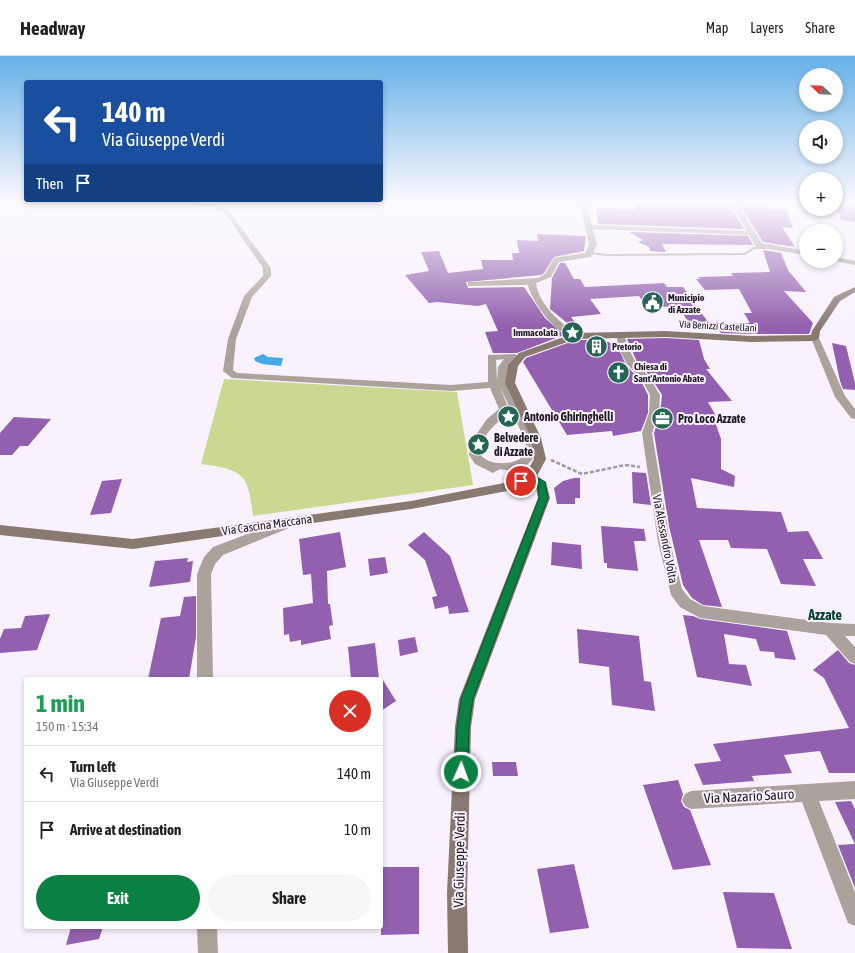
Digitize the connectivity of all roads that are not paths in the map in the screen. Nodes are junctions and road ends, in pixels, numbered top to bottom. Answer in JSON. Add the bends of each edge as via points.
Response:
{"nodes":[{"id":1,"x":249,"y":243,"type":"edge"},
{"id":2,"x":593,"y":243,"type":"edge"},
{"id":3,"x":757,"y":243,"type":"edge"},
{"id":4,"x":771,"y":248,"type":"junction"},
{"id":5,"x":799,"y":252,"type":"edge"},
{"id":6,"x":590,"y":253,"type":"junction"},
{"id":7,"x":843,"y":260,"type":"edge"},
{"id":8,"x":855,"y":263,"type":"edge"},
{"id":9,"x":532,"y":282,"type":"junction"},
{"id":10,"x":471,"y":284,"type":"dead end"},
{"id":11,"x":855,"y":289,"type":"edge"},
{"id":12,"x":620,"y":335,"type":"junction"},
{"id":13,"x":575,"y":336,"type":"junction"},
{"id":14,"x":815,"y":338,"type":"junction"},
{"id":15,"x":508,"y":384,"type":"junction"},
{"id":16,"x":494,"y":385,"type":"junction"},
{"id":17,"x":855,"y":416,"type":"edge"},
{"id":18,"x":530,"y":477,"type":"junction"},
{"id":19,"x":293,"y":522,"type":"junction"},
{"id":20,"x":0,"y":530,"type":"edge"},
{"id":21,"x":830,"y":629,"type":"junction"},
{"id":22,"x":855,"y":630,"type":"edge"},
{"id":23,"x":855,"y":657,"type":"edge"},
{"id":24,"x":205,"y":677,"type":"edge"},
{"id":25,"x":855,"y":790,"type":"edge"},
{"id":26,"x":807,"y":793,"type":"junction"},
{"id":27,"x":691,"y":800,"type":"dead end"},
{"id":28,"x":855,"y":916,"type":"edge"},
{"id":29,"x":207,"y":929,"type":"edge"},
{"id":30,"x":208,"y":953,"type":"edge"},
{"id":31,"x":458,"y":953,"type":"edge"}],
"edges":[{"from":1,"to":16,"type":"street","via":[[267,268],[267,276],[248,296],[232,339],[228,371],[235,376],[451,388]]},
{"from":2,"to":6,"type":"street"},
{"from":3,"to":4,"type":"street"},
{"from":4,"to":5,"type":"street"},
{"from":4,"to":6,"type":"lane","via":[[754,248],[745,254]]},
{"from":6,"to":9,"type":"street","via":[[582,257],[557,260],[549,276]]},
{"from":7,"to":8,"type":"street"},
{"from":9,"to":10,"type":"street"},
{"from":9,"to":13,"type":"street","via":[[539,301],[560,326]]},
{"from":11,"to":14,"type":"street","via":[[836,299],[816,331]]},
{"from":12,"to":13,"type":"street","name":"Via Benizzi Castellani"},
{"from":12,"to":14,"type":"street","name":"Via Benizzi Castellani"},
{"from":12,"to":21,"type":"street","name":"Via Alessandro Volta","via":[[627,354],[655,395],[654,413],[647,433],[664,542],[676,592],[685,603],[700,612]]},
{"from":13,"to":15,"type":"street","name":"Via Benizzi Castellani","via":[[522,355],[513,365]]},
{"from":14,"to":17,"type":"street","via":[[840,397]]},
{"from":15,"to":16,"type":"street"},
{"from":15,"to":16,"type":"street","via":[[502,373],[512,356],[491,357]]},
{"from":15,"to":16,"type":"street","via":[[532,450],[521,465],[494,465],[493,469],[479,461],[474,449],[491,421],[504,410]]},
{"from":15,"to":18,"type":"street","via":[[536,438],[540,455],[536,469]]},
{"from":18,"to":19,"type":"street","name":"Via Cascina Maccana","via":[[512,486],[419,504]]},
{"from":18,"to":31,"type":"street","name":"Via Giuseppe Verdi","via":[[542,485],[544,498],[467,699],[463,727],[457,893]]},
{"from":19,"to":20,"type":"street","name":"Via Cascina Maccana","via":[[133,544]]},
{"from":19,"to":24,"type":"street","via":[[218,551],[209,561],[204,574]]},
{"from":21,"to":22,"type":"street","name":"Via Alessandro Volta"},
{"from":21,"to":23,"type":"street"},
{"from":25,"to":26,"type":"street","name":"Via Nazario Sauro"},
{"from":26,"to":27,"type":"street","name":"Via Nazario Sauro"},
{"from":26,"to":28,"type":"street","name":"Via Nazario Sauro"},
{"from":29,"to":30,"type":"street"}]}
